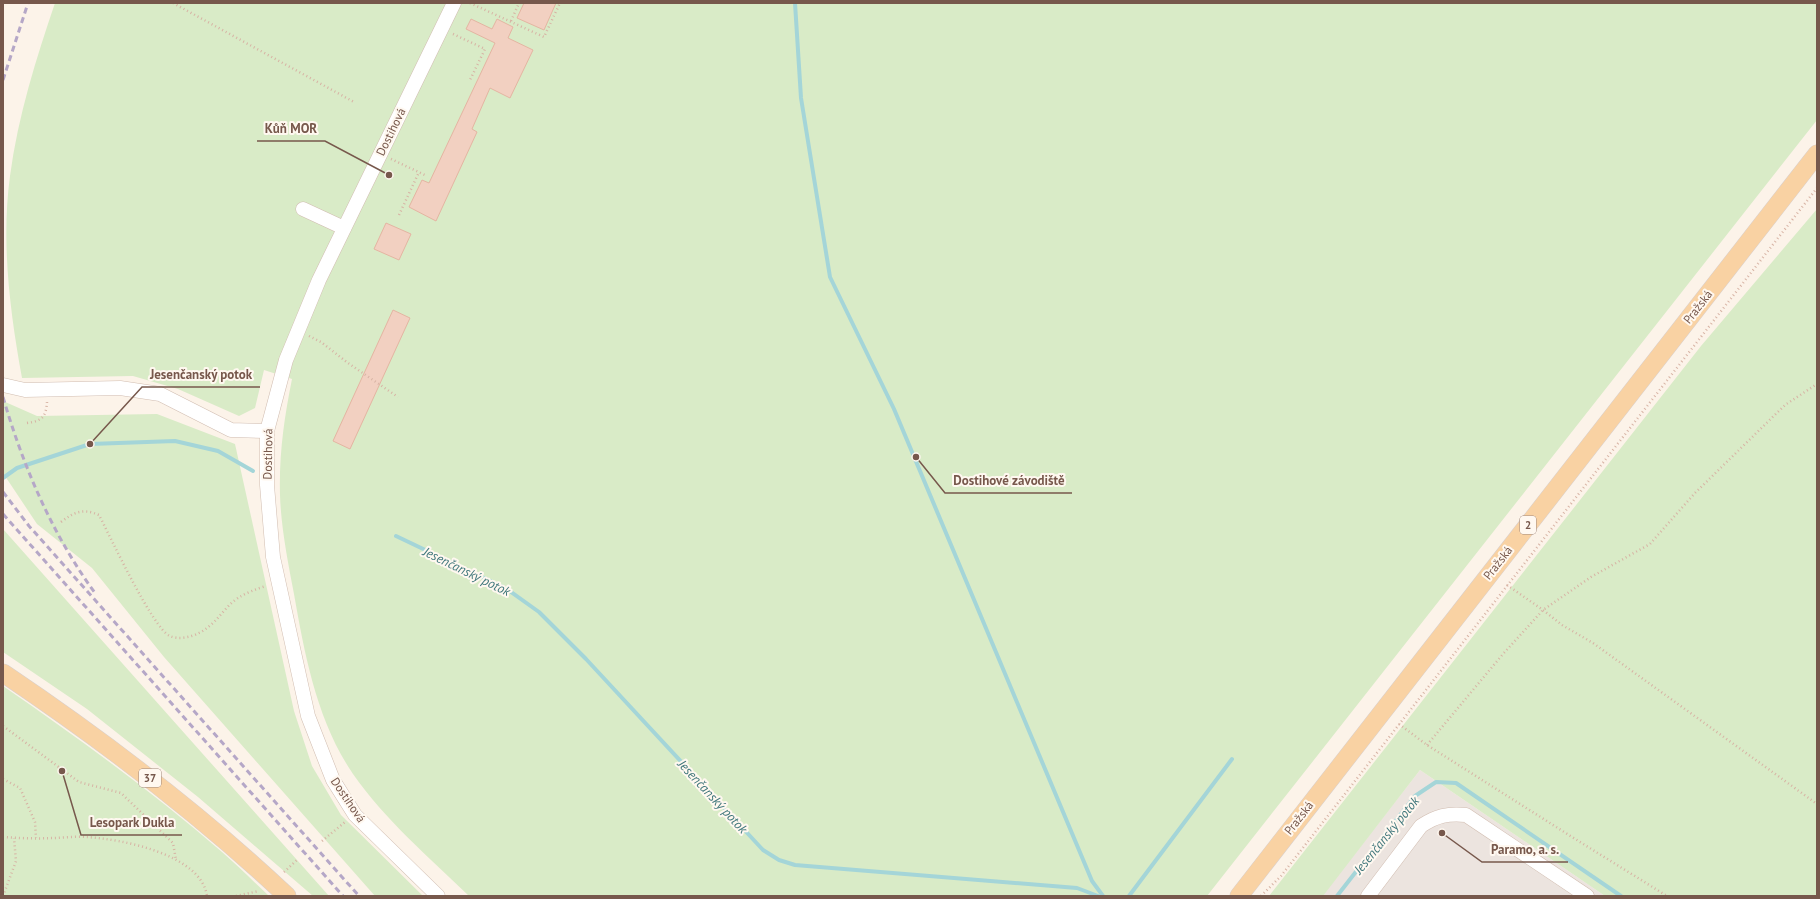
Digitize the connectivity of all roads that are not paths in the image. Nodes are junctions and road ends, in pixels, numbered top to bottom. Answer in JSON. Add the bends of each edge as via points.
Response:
{"nodes":[{"id":1,"x":454,"y":3,"type":"edge"},
{"id":2,"x":1817,"y":154,"type":"edge"},
{"id":3,"x":303,"y":209,"type":"dead end"},
{"id":4,"x":344,"y":228,"type":"junction"},
{"id":5,"x":3,"y":385,"type":"edge"},
{"id":6,"x":267,"y":431,"type":"junction"},
{"id":7,"x":3,"y":674,"type":"edge"},
{"id":8,"x":287,"y":896,"type":"edge"},
{"id":9,"x":438,"y":896,"type":"edge"},
{"id":10,"x":1239,"y":896,"type":"edge"},
{"id":11,"x":1368,"y":896,"type":"edge"},
{"id":12,"x":1587,"y":896,"type":"edge"}],
"edges":[{"from":1,"to":4,"type":"street","name":"Dostihová"},
{"from":2,"to":10,"type":"main road","name":"Pražská","number":"2"},
{"from":3,"to":4,"type":"street"},
{"from":4,"to":6,"type":"street","name":"Dostihová","via":[[286,360]]},
{"from":5,"to":6,"type":"street","via":[[25,390],[120,388],[160,394],[231,430]]},
{"from":6,"to":9,"type":"street","name":"Dostihová","via":[[267,485],[273,557],[308,716],[333,780],[355,815]]},
{"from":7,"to":8,"type":"main road","number":"37","via":[[61,712],[166,791]]},
{"from":11,"to":12,"type":"street","via":[[1421,826],[1432,819],[1453,813],[1466,815]]}]}
